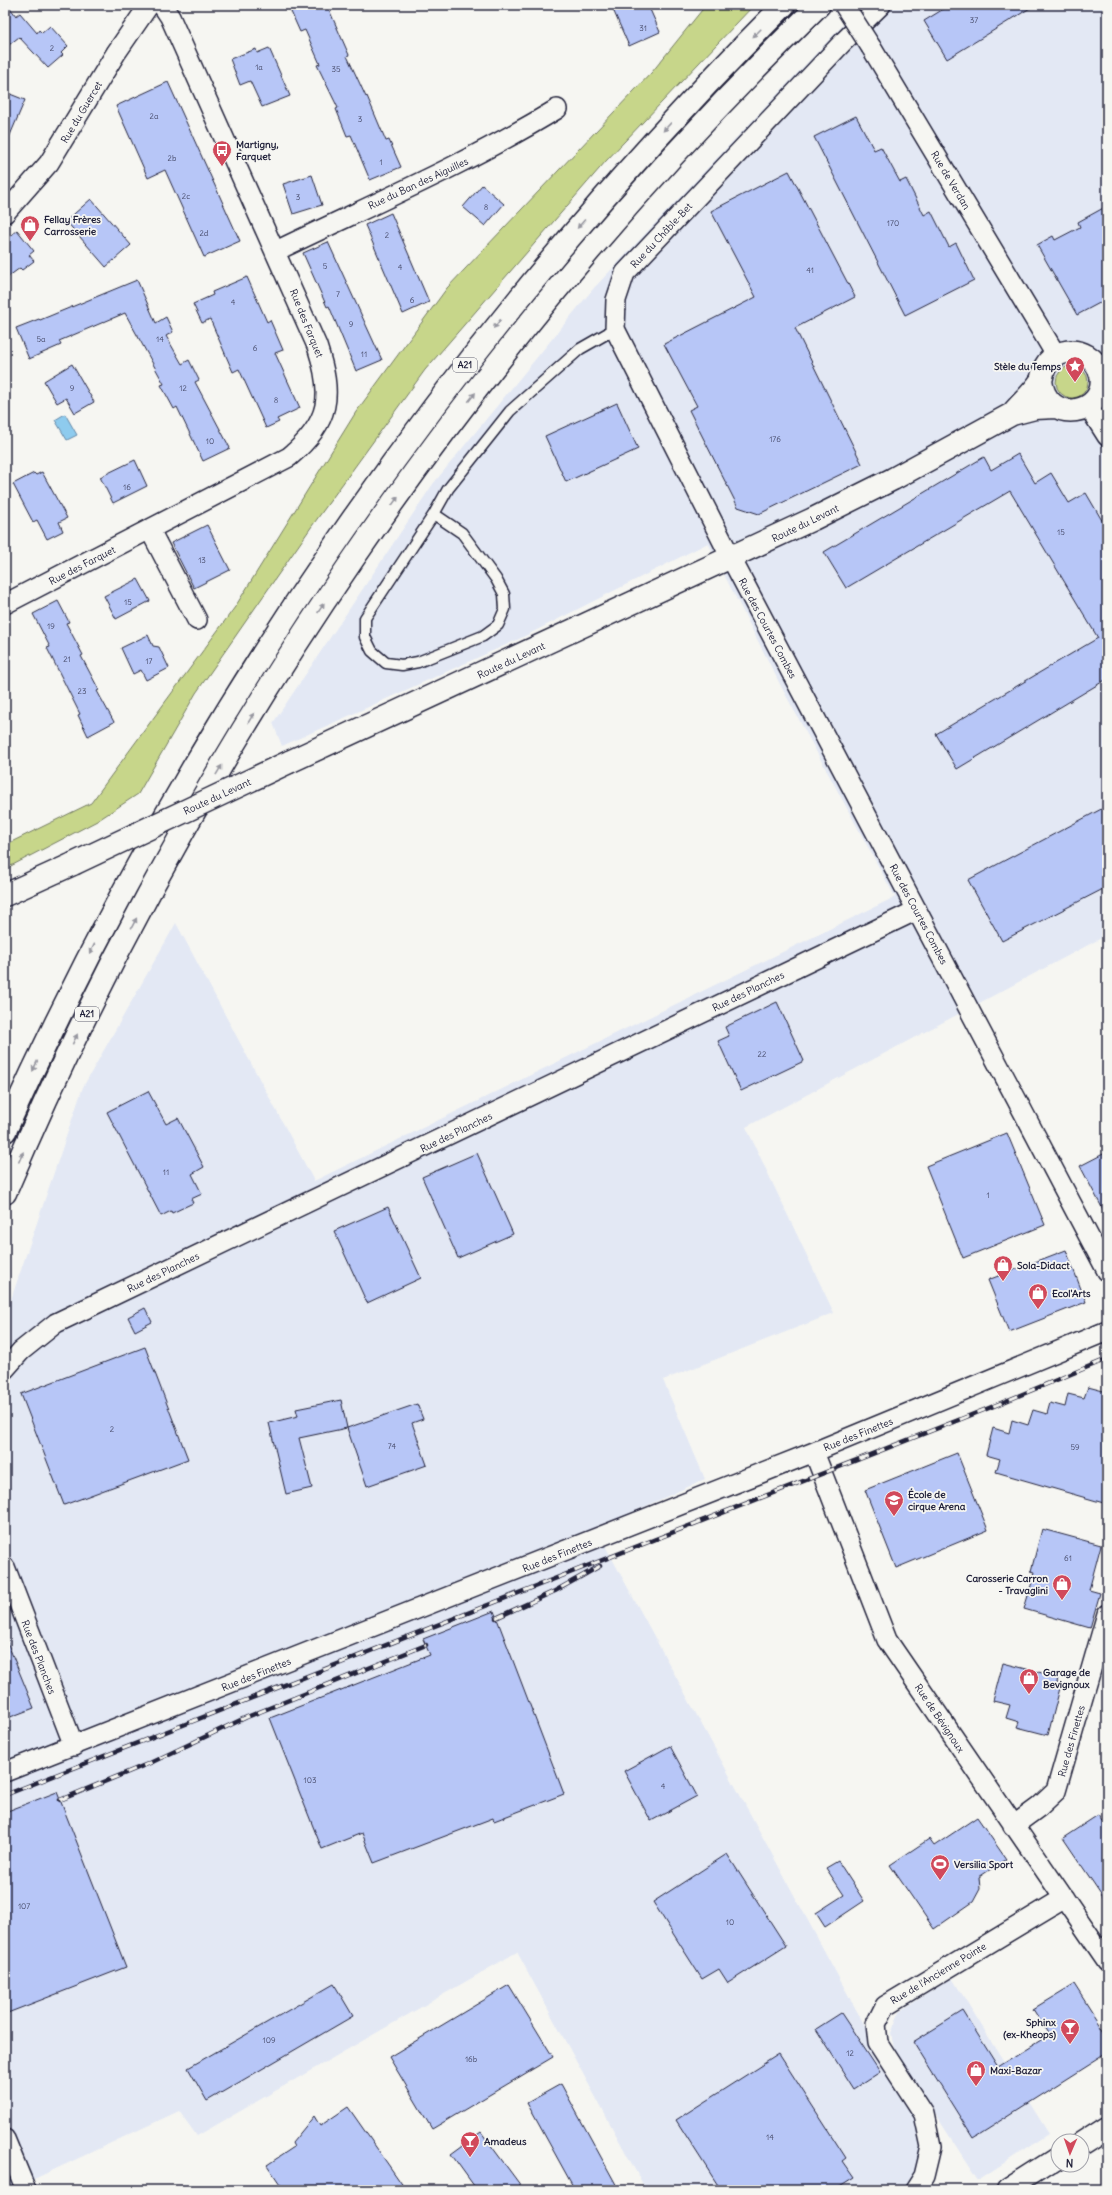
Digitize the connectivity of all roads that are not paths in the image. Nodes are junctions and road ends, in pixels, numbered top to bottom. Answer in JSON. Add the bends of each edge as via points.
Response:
{"nodes":[{"id":1,"x":148,"y":5,"type":"edge"},
{"id":2,"x":162,"y":5,"type":"edge"},
{"id":3,"x":784,"y":5,"type":"edge"},
{"id":4,"x":819,"y":5,"type":"edge"},
{"id":5,"x":844,"y":5,"type":"edge"},
{"id":6,"x":881,"y":5,"type":"edge"},
{"id":7,"x":558,"y":109,"type":"dead end"},
{"id":8,"x":5,"y":213,"type":"edge"},
{"id":9,"x":276,"y":250,"type":"junction"},
{"id":10,"x":615,"y":329,"type":"junction"},
{"id":11,"x":1107,"y":350,"type":"edge"},
{"id":12,"x":1084,"y":354,"type":"junction"},
{"id":13,"x":1056,"y":355,"type":"junction"},
{"id":14,"x":1104,"y":374,"type":"edge"},
{"id":15,"x":1041,"y":380,"type":"junction"},
{"id":16,"x":1088,"y":406,"type":"junction"},
{"id":17,"x":1056,"y":407,"type":"junction"},
{"id":18,"x":1012,"y":414,"type":"junction"},
{"id":19,"x":1107,"y":436,"type":"edge"},
{"id":20,"x":434,"y":514,"type":"junction"},
{"id":21,"x":150,"y":530,"type":"junction"},
{"id":22,"x":731,"y":558,"type":"junction"},
{"id":23,"x":5,"y":604,"type":"edge"},
{"id":24,"x":197,"y":620,"type":"dead end"},
{"id":25,"x":5,"y":895,"type":"edge"},
{"id":26,"x":917,"y":910,"type":"junction"},
{"id":27,"x":5,"y":1131,"type":"edge"},
{"id":28,"x":5,"y":1193,"type":"edge"},
{"id":29,"x":1107,"y":1271,"type":"edge"},
{"id":30,"x":1107,"y":1331,"type":"edge"},
{"id":31,"x":5,"y":1369,"type":"edge"},
{"id":32,"x":814,"y":1452,"type":"junction"},
{"id":33,"x":5,"y":1567,"type":"edge"},
{"id":34,"x":1107,"y":1614,"type":"edge"},
{"id":35,"x":74,"y":1746,"type":"junction"},
{"id":36,"x":5,"y":1772,"type":"edge"},
{"id":37,"x":1013,"y":1826,"type":"junction"},
{"id":38,"x":1064,"y":1898,"type":"junction"},
{"id":39,"x":1107,"y":1961,"type":"edge"},
{"id":40,"x":1107,"y":2127,"type":"edge"},
{"id":41,"x":1090,"y":2138,"type":"edge"},
{"id":42,"x":5,"y":2140,"type":"edge"},
{"id":43,"x":1050,"y":2163,"type":"edge"},
{"id":44,"x":26,"y":2190,"type":"edge"},
{"id":45,"x":915,"y":2190,"type":"edge"},
{"id":46,"x":1008,"y":2190,"type":"edge"}],
"edges":[{"from":1,"to":8,"type":"street","name":"Rue du Guercet","via":[[49,163]]},
{"from":2,"to":9,"type":"street","name":"Rue des Farquet","via":[[170,17]]},
{"from":3,"to":27,"type":"main road","number":"A21","one_way":true,"via":[[642,153],[519,297],[396,456],[336,541],[253,666],[159,826],[67,999]]},
{"from":28,"to":4,"type":"main road","number":"A21","one_way":true,"via":[[75,1040],[160,874],[257,708],[360,551],[448,428],[560,286],[692,136]]},
{"from":5,"to":13,"type":"street","name":"Rue de Verdan","bridge":true},
{"from":6,"to":10,"type":"street","name":"Rue du Châble-Bet","via":[[625,274],[616,300]]},
{"from":7,"to":9,"type":"street","name":"Rue du Ban des Aiguilles","via":[[500,143],[437,175]]},
{"from":9,"to":21,"type":"street","name":"Rue des Farquet","via":[[323,365],[327,396],[319,424],[300,448],[289,457]]},
{"from":10,"to":20,"type":"lane","via":[[580,349],[510,411],[448,489]]},
{"from":10,"to":22,"type":"street","name":"Rue du Châble-Bet"},
{"from":11,"to":12,"type":"main road"},
{"from":12,"to":13,"type":"main road","via":[[1070,351]]},
{"from":12,"to":14,"type":"main road"},
{"from":13,"to":15,"type":"main road","via":[[1045,366]]},
{"from":14,"to":16,"type":"main road","via":[[1098,395]]},
{"from":15,"to":17,"type":"main road","via":[[1045,395]]},
{"from":15,"to":18,"type":"main road","name":"Route du Levant"},
{"from":16,"to":17,"type":"main road","via":[[1074,411]]},
{"from":16,"to":19,"type":"street"},
{"from":17,"to":18,"type":"main road","name":"Route du Levant","via":[[1035,408]]},
{"from":18,"to":22,"type":"main road","name":"Route du Levant","via":[[893,479]]},
{"from":20,"to":20,"type":"lane","via":[[365,618],[365,637],[372,651],[386,663],[402,665],[418,662],[483,636],[498,626],[505,610],[504,594],[496,579],[462,533]]},
{"from":21,"to":23,"type":"street","name":"Rue des Farquet"},
{"from":21,"to":24,"type":"street"},
{"from":22,"to":25,"type":"main road","name":"Route du Levant","bridge":true},
{"from":22,"to":26,"type":"street","name":"Rue des Courtes Combes"},
{"from":26,"to":29,"type":"street","name":"Rue des Courtes Combes"},
{"from":26,"to":31,"type":"street","name":"Rue des Planches","via":[[56,1323],[21,1351]]},
{"from":30,"to":32,"type":"street","name":"Rue des Finettes"},
{"from":32,"to":35,"type":"street","name":"Rue des Finettes"},
{"from":32,"to":37,"type":"street","name":"Rue de Bévignoux","via":[[887,1640]]},
{"from":33,"to":35,"type":"street","name":"Rue des Planches"},
{"from":34,"to":37,"type":"street","name":"Rue des Finettes","via":[[1056,1791]]},
{"from":35,"to":36,"type":"street","name":"Rue des Finettes"},
{"from":37,"to":38,"type":"street","name":"Rue de Bévignoux"},
{"from":38,"to":39,"type":"street","name":"Rue de Bévignoux"},
{"from":38,"to":45,"type":"street","name":"Rue de l'Ancienne Pointe","via":[[885,2006],[876,2024],[878,2043],[924,2114],[931,2147],[924,2176]]},
{"from":40,"to":41,"type":"main road"},
{"from":42,"to":44,"type":"street"},
{"from":43,"to":46,"type":"main road"}]}
